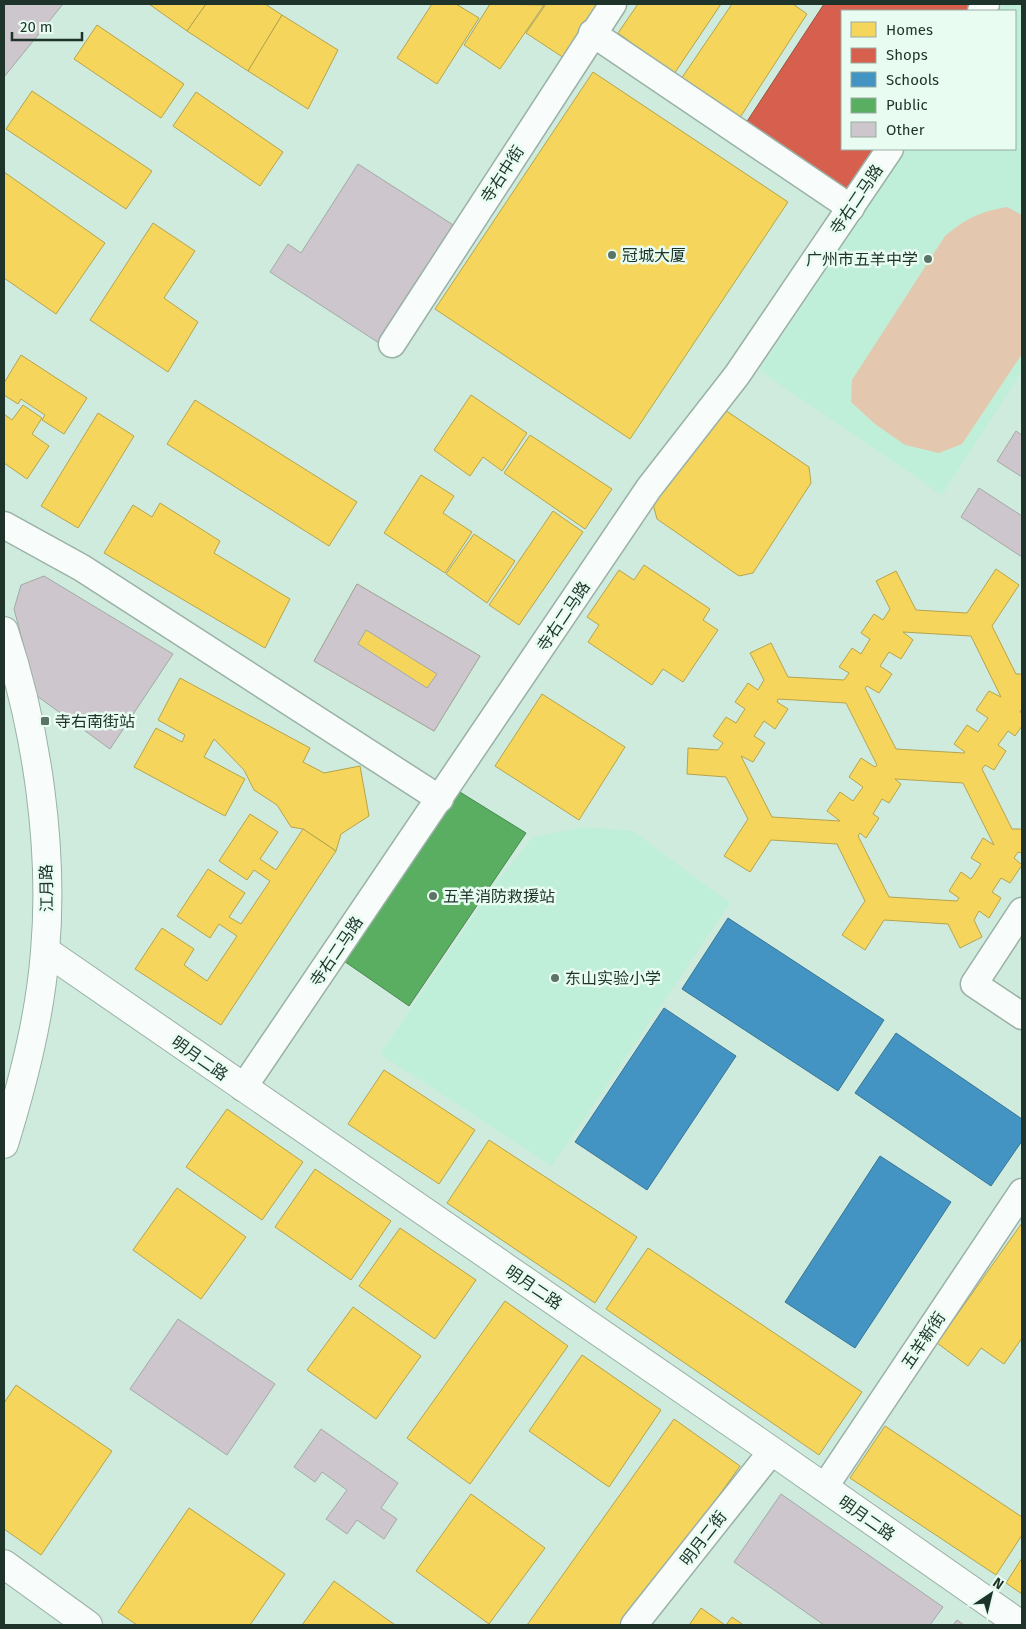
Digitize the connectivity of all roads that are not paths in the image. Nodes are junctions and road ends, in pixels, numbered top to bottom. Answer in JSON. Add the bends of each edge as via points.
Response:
{"nodes":[{"id":1,"x":612,"y":4,"type":"edge"},
{"id":2,"x":592,"y":33,"type":"junction"},
{"id":3,"x":889,"y":150,"type":"edge"},
{"id":4,"x":851,"y":208,"type":"junction"},
{"id":5,"x":392,"y":344,"type":"dead end"},
{"id":6,"x":4,"y":524,"type":"edge"},
{"id":7,"x":4,"y":632,"type":"edge"},
{"id":8,"x":440,"y":799,"type":"junction"},
{"id":9,"x":1022,"y":911,"type":"edge"},
{"id":10,"x":46,"y":951,"type":"junction"},
{"id":11,"x":1022,"y":1016,"type":"edge"},
{"id":12,"x":243,"y":1088,"type":"junction"},
{"id":13,"x":4,"y":1144,"type":"edge"},
{"id":14,"x":1022,"y":1192,"type":"edge"},
{"id":15,"x":772,"y":1451,"type":"junction"},
{"id":16,"x":824,"y":1488,"type":"junction"},
{"id":17,"x":4,"y":1564,"type":"edge"},
{"id":18,"x":88,"y":1625,"type":"edge"},
{"id":19,"x":634,"y":1625,"type":"edge"},
{"id":20,"x":1021,"y":1625,"type":"edge"}],
"edges":[{"from":1,"to":2,"type":"street","name":"寺右中街"},
{"from":2,"to":4,"type":"street"},
{"from":2,"to":5,"type":"street","name":"寺右中街"},
{"from":3,"to":4,"type":"street","name":"寺右二马路"},
{"from":4,"to":8,"type":"street","name":"寺右二马路","via":[[737,375],[649,488]]},
{"from":6,"to":8,"type":"street","via":[[82,568]]},
{"from":7,"to":10,"type":"street","name":"江月路","via":[[27,716],[42,803],[46,858]]},
{"from":8,"to":12,"type":"street","name":"寺右二马路"},
{"from":9,"to":11,"type":"street","via":[[974,984]]},
{"from":10,"to":12,"type":"street","name":"明月二路"},
{"from":10,"to":13,"type":"street","name":"江月路","via":[[30,1045]]},
{"from":12,"to":15,"type":"street","name":"明月二路"},
{"from":14,"to":16,"type":"street","name":"五羊新街"},
{"from":15,"to":16,"type":"street","name":"明月二路"},
{"from":15,"to":19,"type":"street","name":"明月二街"},
{"from":16,"to":20,"type":"street","name":"明月二路"},
{"from":17,"to":18,"type":"street"}]}
